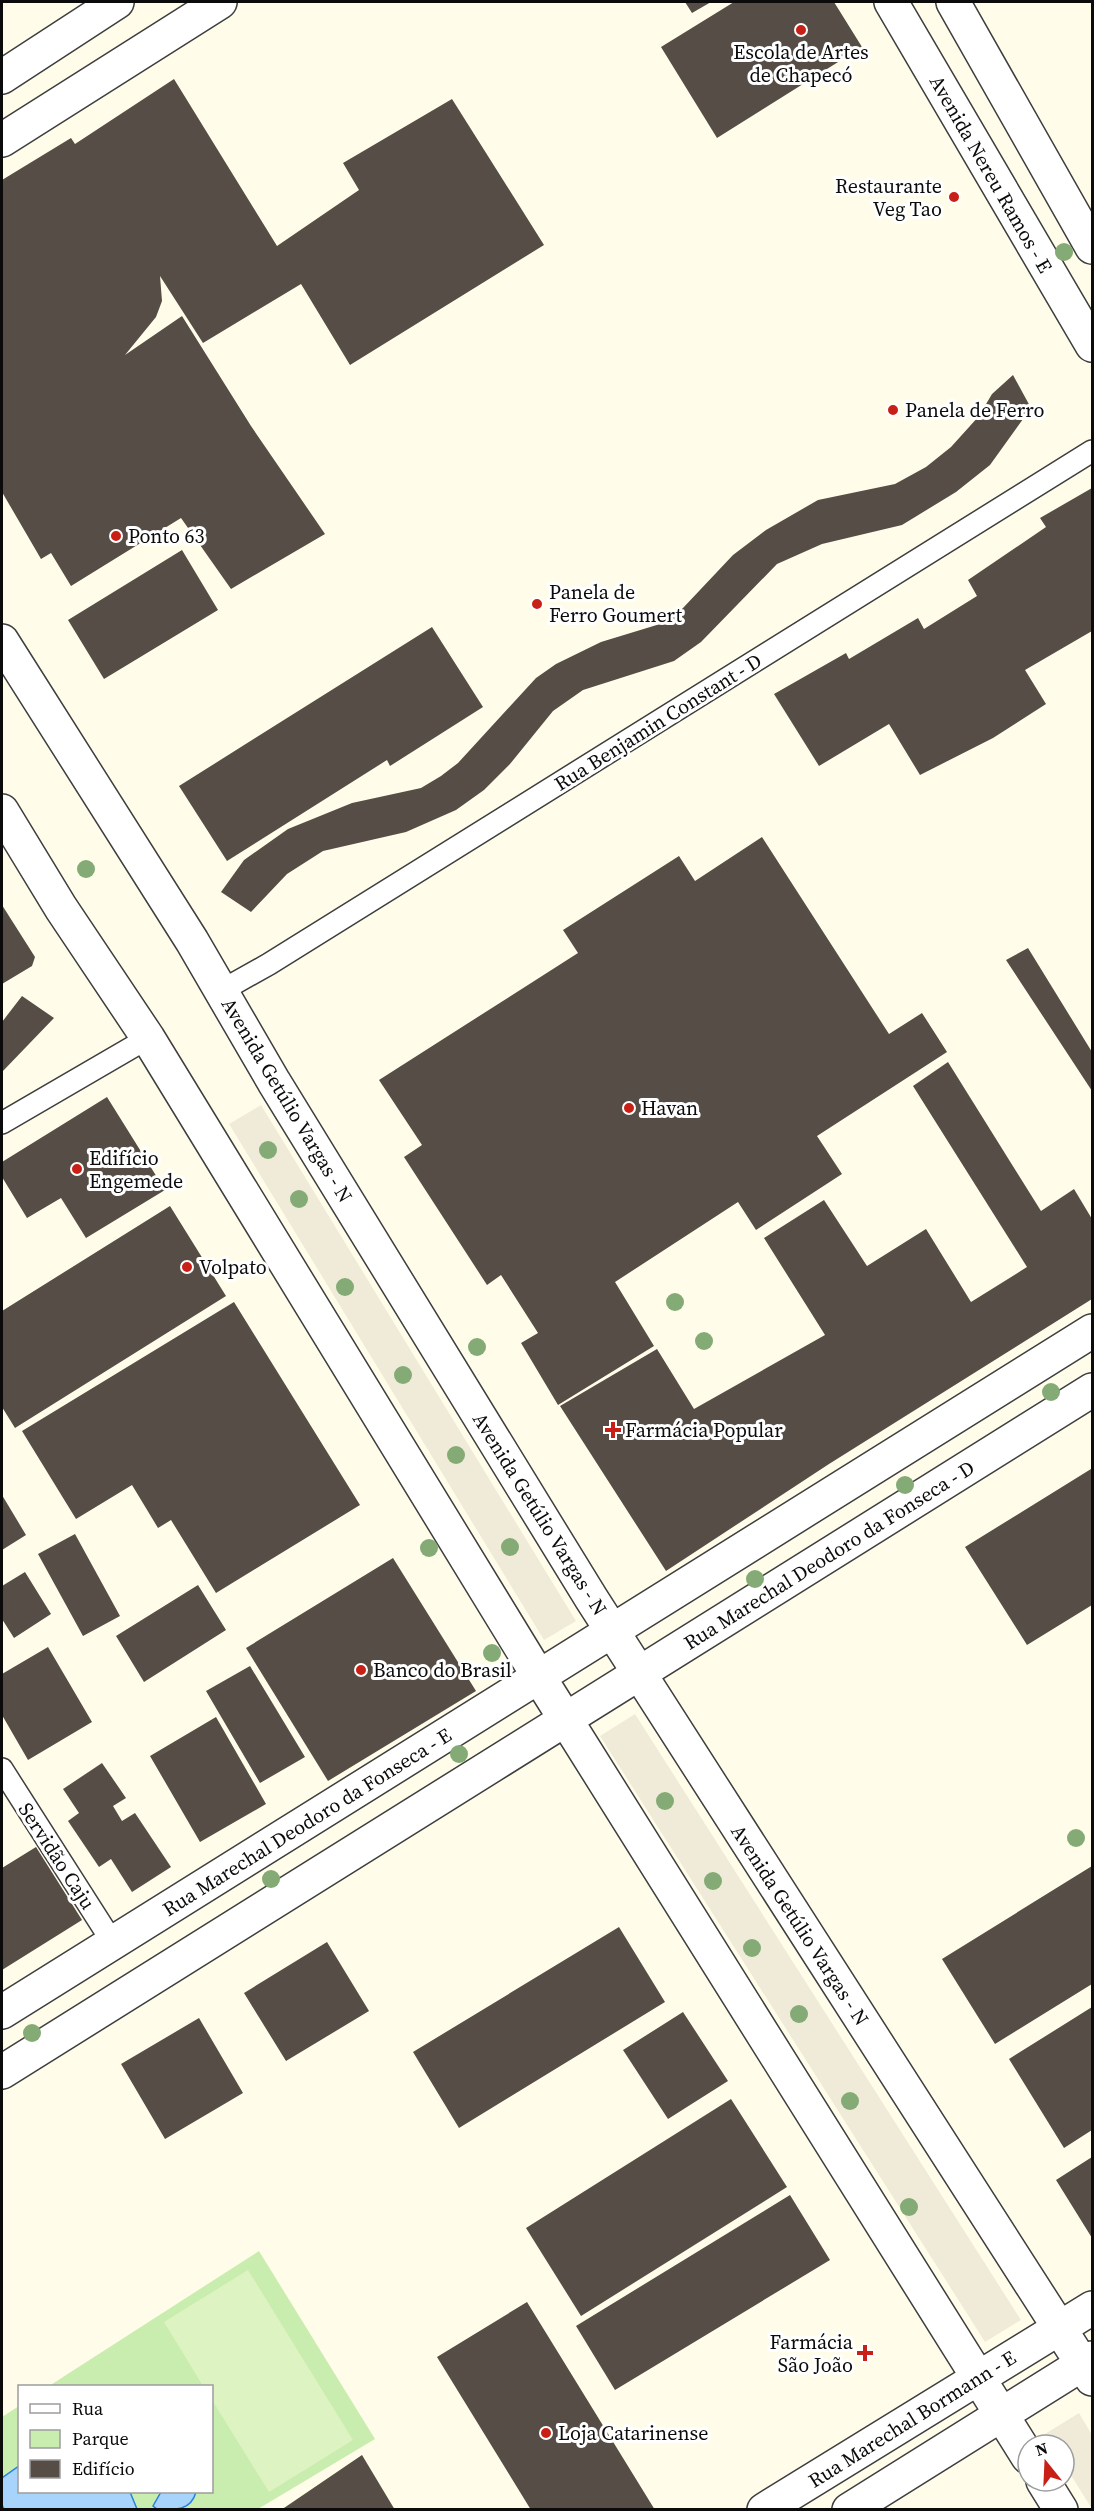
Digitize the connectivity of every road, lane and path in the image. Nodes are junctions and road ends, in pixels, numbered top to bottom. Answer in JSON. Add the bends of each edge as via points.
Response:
{"nodes":[{"id":1,"x":117,"y":2,"type":"edge"},
{"id":2,"x":220,"y":2,"type":"edge"},
{"id":3,"x":891,"y":2,"type":"edge"},
{"id":4,"x":953,"y":2,"type":"edge"},
{"id":5,"x":2,"y":77,"type":"edge"},
{"id":6,"x":2,"y":140,"type":"edge"},
{"id":7,"x":1092,"y":248,"type":"edge"},
{"id":8,"x":1092,"y":345,"type":"edge"},
{"id":9,"x":1092,"y":451,"type":"edge"},
{"id":10,"x":2,"y":641,"type":"edge"},
{"id":11,"x":2,"y":811,"type":"edge"},
{"id":12,"x":221,"y":991,"type":"junction"},
{"id":13,"x":148,"y":1038,"type":"junction"},
{"id":14,"x":2,"y":1123,"type":"edge"},
{"id":15,"x":1092,"y":1331,"type":"edge"},
{"id":16,"x":1092,"y":1390,"type":"edge"},
{"id":17,"x":612,"y":1631,"type":"junction"},
{"id":18,"x":639,"y":1673,"type":"junction"},
{"id":19,"x":539,"y":1677,"type":"junction"},
{"id":20,"x":565,"y":1719,"type":"junction"},
{"id":21,"x":2,"y":1769,"type":"edge"},
{"id":22,"x":113,"y":1943,"type":"junction"},
{"id":23,"x":2,"y":2012,"type":"edge"},
{"id":24,"x":2,"y":2072,"type":"edge"},
{"id":25,"x":1092,"y":2308,"type":"edge"},
{"id":26,"x":1060,"y":2329,"type":"junction"},
{"id":27,"x":1089,"y":2367,"type":"edge"},
{"id":28,"x":978,"y":2376,"type":"junction"},
{"id":29,"x":1002,"y":2414,"type":"junction"},
{"id":30,"x":1016,"y":2437,"type":"edge"},
{"id":31,"x":1050,"y":2493,"type":"edge"},
{"id":32,"x":764,"y":2510,"type":"edge"},
{"id":33,"x":849,"y":2510,"type":"edge"},
{"id":34,"x":1061,"y":2510,"type":"edge"}],
"edges":[{"from":1,"to":5,"type":"street"},
{"from":2,"to":6,"type":"street"},
{"from":3,"to":8,"type":"street","name":"Avenida Nereu Ramos - E"},
{"from":4,"to":7,"type":"street"},
{"from":9,"to":12,"type":"lane","name":"Rua Benjamin Constant - D"},
{"from":10,"to":12,"type":"street","name":"Avenida Getúlio Vargas - N"},
{"from":11,"to":13,"type":"street"},
{"from":12,"to":17,"type":"street","name":"Avenida Getúlio Vargas - N"},
{"from":13,"to":14,"type":"lane"},
{"from":13,"to":19,"type":"street"},
{"from":15,"to":17,"type":"street"},
{"from":16,"to":18,"type":"street","name":"Rua Marechal Deodoro da Fonseca - D"},
{"from":17,"to":18,"type":"street","name":"Avenida Getúlio Vargas - N"},
{"from":17,"to":19,"type":"street","name":"Rua Marechal Deodoro da Fonseca - E"},
{"from":18,"to":20,"type":"street","name":"Rua Marechal Deodoro da Fonseca - D"},
{"from":18,"to":26,"type":"street","name":"Avenida Getúlio Vargas - N"},
{"from":19,"to":20,"type":"street"},
{"from":19,"to":22,"type":"street","name":"Rua Marechal Deodoro da Fonseca - E"},
{"from":20,"to":24,"type":"street"},
{"from":20,"to":28,"type":"street"},
{"from":21,"to":22,"type":"lane","name":"Servidão Caju"},
{"from":22,"to":23,"type":"street","name":"Rua Marechal Deodoro da Fonseca - E"},
{"from":25,"to":26,"type":"street","name":"Rua Marechal Bormann - E"},
{"from":26,"to":27,"type":"street","name":"Avenida Getúlio Vargas - N"},
{"from":26,"to":28,"type":"street","name":"Rua Marechal Bormann - E"},
{"from":27,"to":29,"type":"street"},
{"from":28,"to":29,"type":"street"},
{"from":28,"to":32,"type":"street","name":"Rua Marechal Bormann - E"},
{"from":29,"to":30,"type":"street"},
{"from":29,"to":33,"type":"street"},
{"from":31,"to":34,"type":"street"}]}
